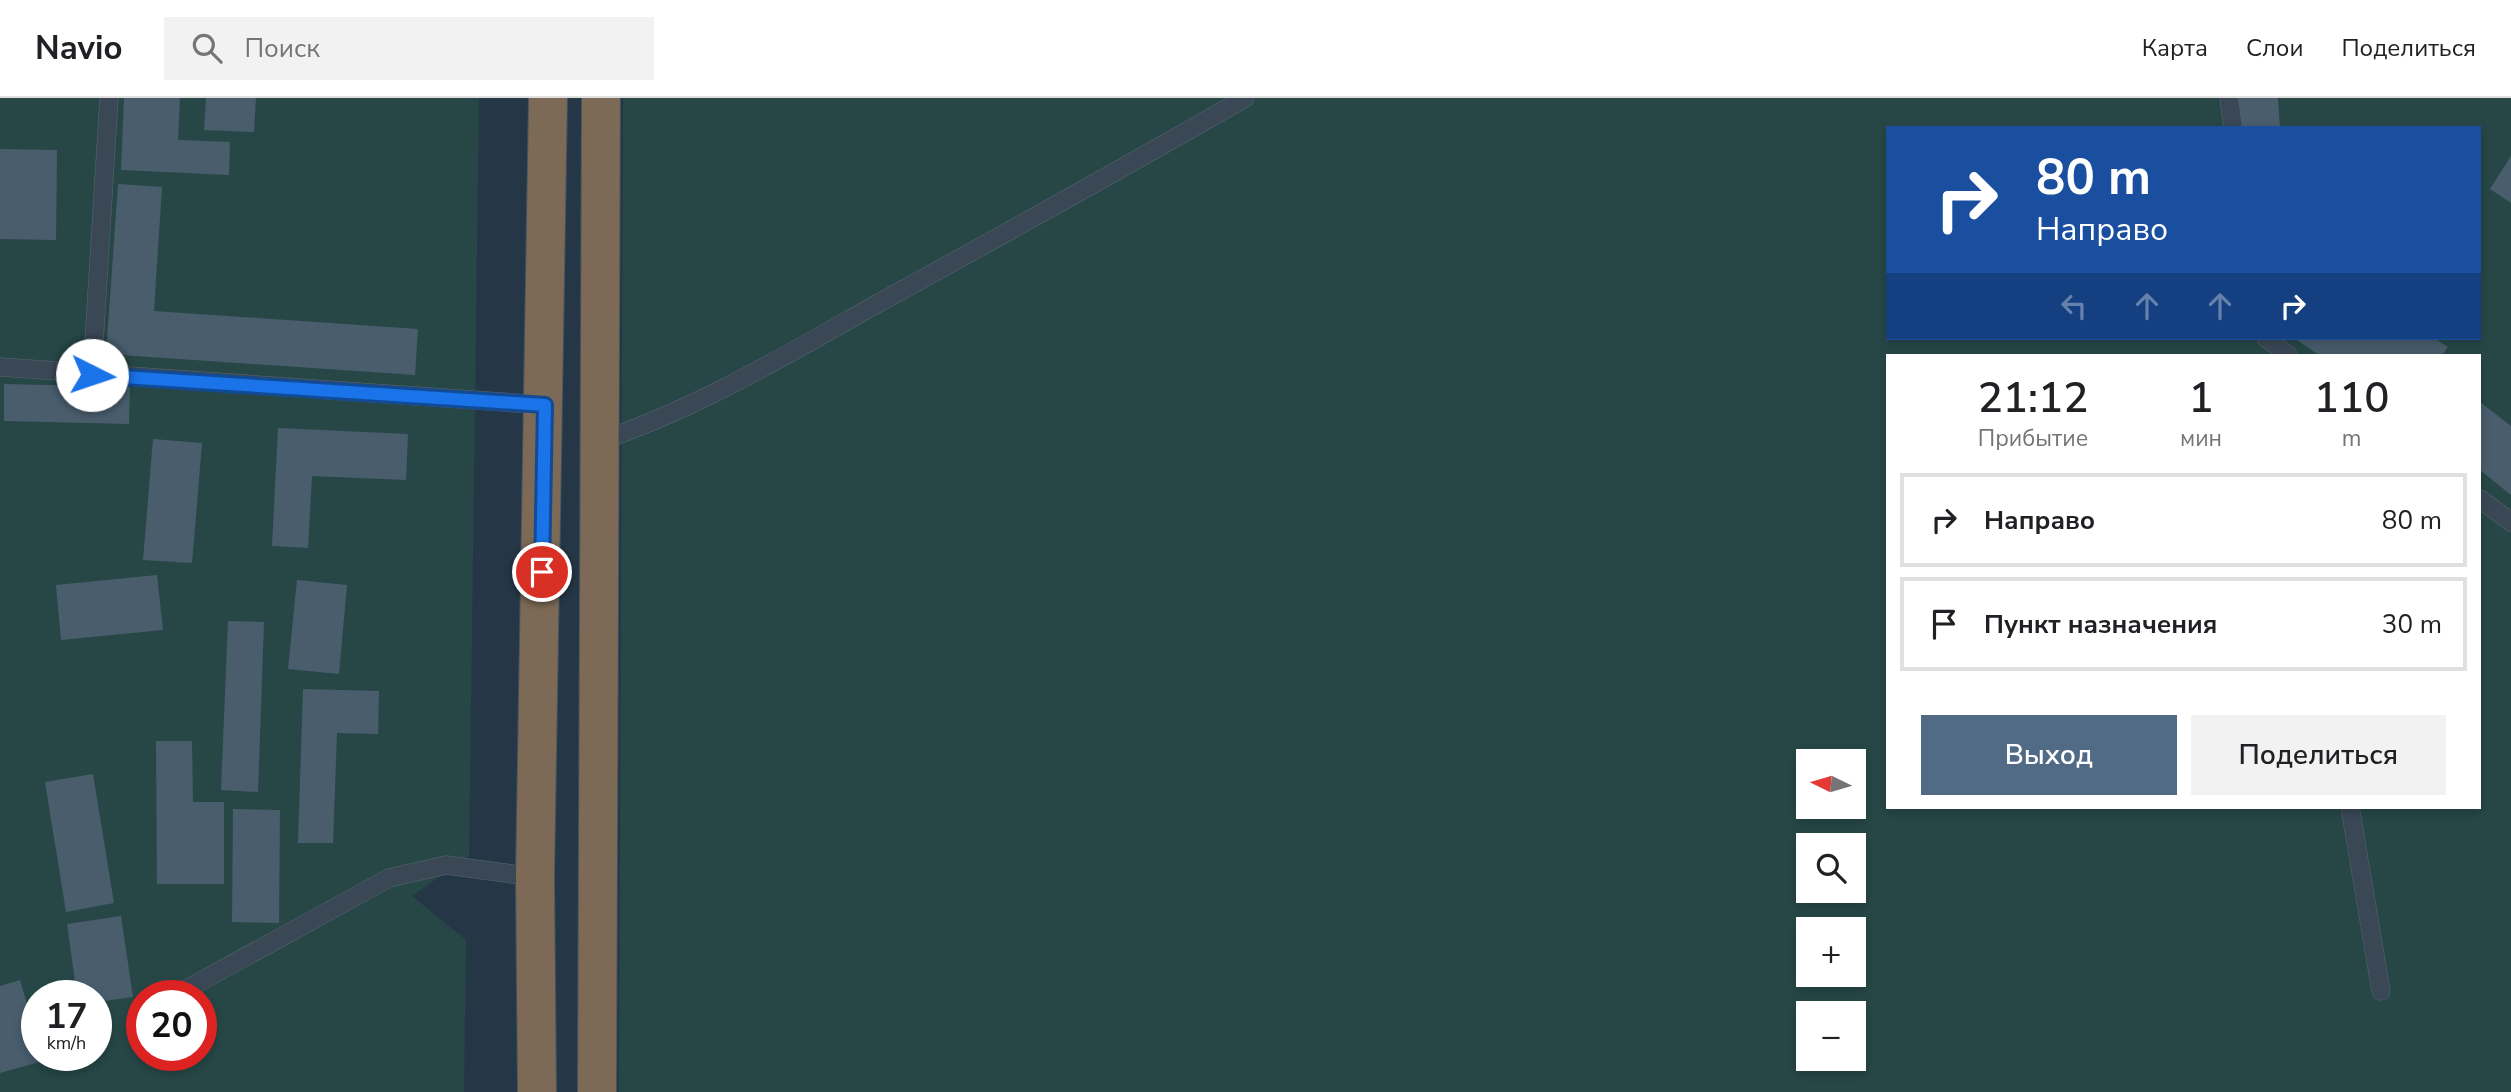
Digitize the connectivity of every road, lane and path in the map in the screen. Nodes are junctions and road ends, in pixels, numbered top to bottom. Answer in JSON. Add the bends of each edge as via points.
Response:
{"nodes":[{"id":1,"x":109,"y":98,"type":"edge"},
{"id":2,"x":548,"y":98,"type":"edge"},
{"id":3,"x":601,"y":98,"type":"edge"},
{"id":4,"x":1245,"y":98,"type":"edge"},
{"id":5,"x":2229,"y":98,"type":"edge"},
{"id":6,"x":2233,"y":126,"type":"edge"},
{"id":7,"x":2269,"y":340,"type":"edge"},
{"id":8,"x":2287,"y":354,"type":"edge"},
{"id":9,"x":0,"y":367,"type":"edge"},
{"id":10,"x":92,"y":375,"type":"junction"},
{"id":11,"x":545,"y":405,"type":"junction"},
{"id":12,"x":600,"y":441,"type":"junction"},
{"id":13,"x":2481,"y":500,"type":"edge"},
{"id":14,"x":2511,"y":522,"type":"edge"},
{"id":15,"x":2350,"y":809,"type":"edge"},
{"id":16,"x":536,"y":877,"type":"junction"},
{"id":17,"x":203,"y":980,"type":"edge"},
{"id":18,"x":2381,"y":991,"type":"dead end"},
{"id":19,"x":537,"y":1092,"type":"edge"},
{"id":20,"x":597,"y":1092,"type":"edge"}],
"edges":[{"from":1,"to":10,"type":"lane"},
{"from":2,"to":11,"type":"highway"},
{"from":3,"to":12,"type":"highway"},
{"from":4,"to":12,"type":"lane","via":[[719,391]]},
{"from":5,"to":6,"type":"lane"},
{"from":7,"to":8,"type":"lane"},
{"from":9,"to":10,"type":"lane"},
{"from":10,"to":11,"type":"lane"},
{"from":11,"to":16,"type":"highway"},
{"from":12,"to":20,"type":"highway"},
{"from":13,"to":14,"type":"lane"},
{"from":15,"to":18,"type":"lane"},
{"from":16,"to":17,"type":"lane","via":[[446,865],[389,878]]},
{"from":16,"to":19,"type":"highway"}]}
